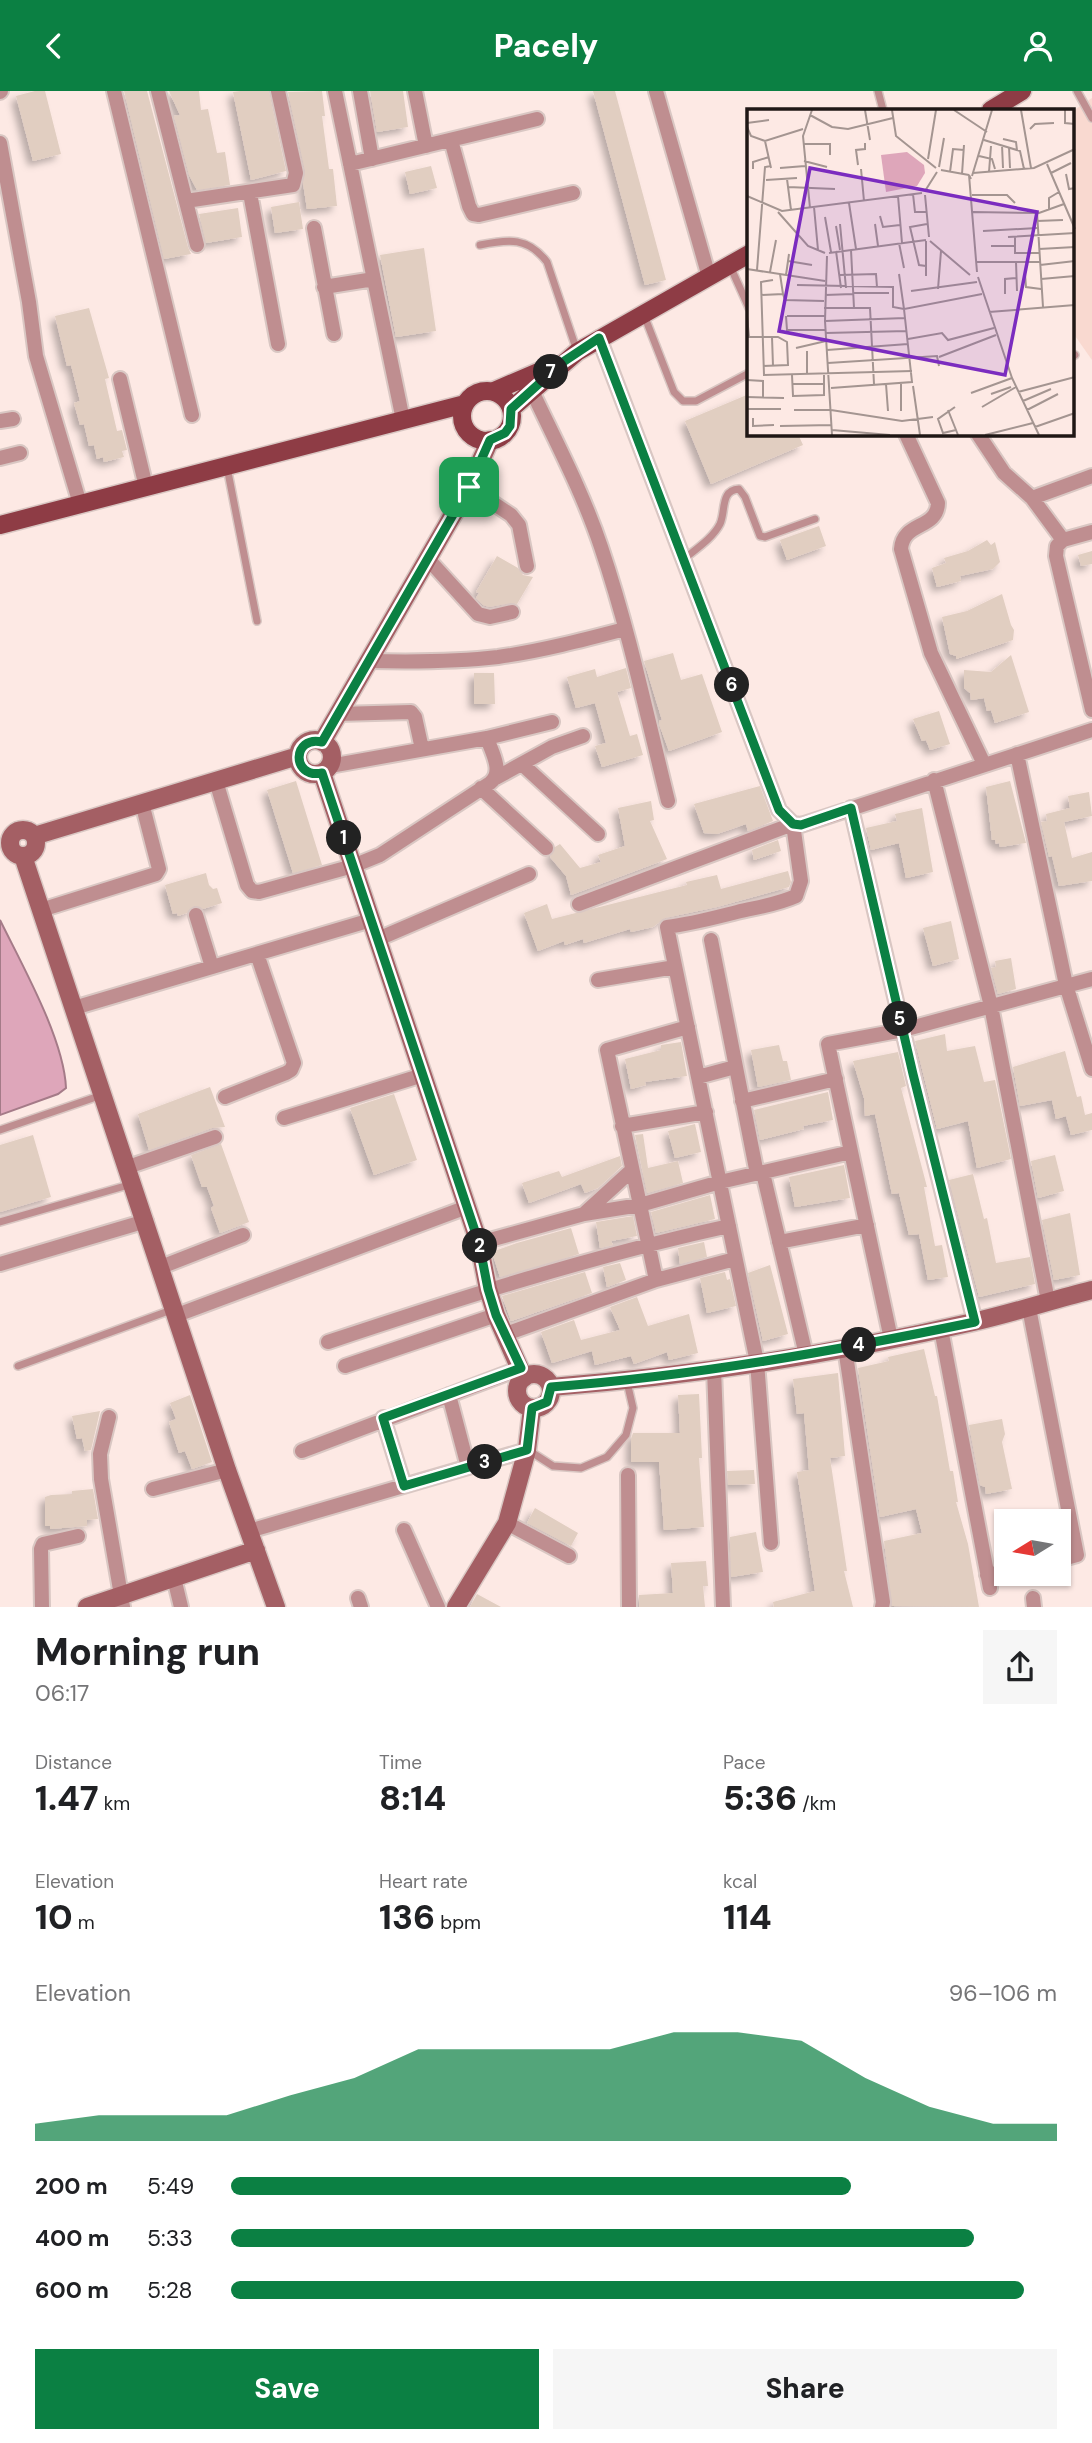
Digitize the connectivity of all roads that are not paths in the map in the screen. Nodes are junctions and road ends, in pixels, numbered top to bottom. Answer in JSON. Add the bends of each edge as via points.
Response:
{"nodes":[{"id":1,"x":114,"y":91,"type":"edge"},
{"id":2,"x":158,"y":91,"type":"edge"},
{"id":3,"x":278,"y":91,"type":"edge"},
{"id":4,"x":335,"y":91,"type":"edge"},
{"id":5,"x":360,"y":91,"type":"edge"},
{"id":6,"x":415,"y":91,"type":"edge"},
{"id":7,"x":656,"y":91,"type":"edge"},
{"id":8,"x":878,"y":91,"type":"edge"},
{"id":9,"x":1022,"y":91,"type":"edge"},
{"id":10,"x":1077,"y":91,"type":"edge"},
{"id":11,"x":883,"y":109,"type":"edge"},
{"id":12,"x":993,"y":109,"type":"edge"},
{"id":13,"x":1092,"y":118,"type":"edge"},
{"id":14,"x":537,"y":119,"type":"dead end"},
{"id":15,"x":452,"y":140,"type":"junction"},
{"id":16,"x":0,"y":143,"type":"edge"},
{"id":17,"x":426,"y":146,"type":"junction"},
{"id":18,"x":372,"y":159,"type":"junction"},
{"id":19,"x":351,"y":164,"type":"junction"},
{"id":20,"x":250,"y":193,"type":"junction"},
{"id":21,"x":573,"y":193,"type":"dead end"},
{"id":22,"x":186,"y":201,"type":"junction"},
{"id":23,"x":314,"y":227,"type":"dead end"},
{"id":24,"x":197,"y":245,"type":"dead end"},
{"id":25,"x":480,"y":245,"type":"dead end"},
{"id":26,"x":747,"y":255,"type":"edge"},
{"id":27,"x":730,"y":265,"type":"junction"},
{"id":28,"x":709,"y":277,"type":"junction"},
{"id":29,"x":374,"y":279,"type":"junction"},
{"id":30,"x":324,"y":287,"type":"junction"},
{"id":31,"x":747,"y":303,"type":"edge"},
{"id":32,"x":644,"y":315,"type":"junction"},
{"id":33,"x":334,"y":334,"type":"dead end"},
{"id":34,"x":599,"y":338,"type":"junction"},
{"id":35,"x":278,"y":344,"type":"dead end"},
{"id":36,"x":570,"y":357,"type":"junction"},
{"id":37,"x":747,"y":374,"type":"edge"},
{"id":38,"x":120,"y":379,"type":"dead end"},
{"id":39,"x":494,"y":391,"type":"junction"},
{"id":40,"x":531,"y":391,"type":"junction"},
{"id":41,"x":465,"y":404,"type":"junction"},
{"id":42,"x":511,"y":409,"type":"junction"},
{"id":43,"x":192,"y":415,"type":"dead end"},
{"id":44,"x":403,"y":420,"type":"junction"},
{"id":45,"x":907,"y":436,"type":"edge"},
{"id":46,"x":979,"y":436,"type":"edge"},
{"id":47,"x":490,"y":440,"type":"junction"},
{"id":48,"x":20,"y":453,"type":"dead end"},
{"id":49,"x":0,"y":458,"type":"edge"},
{"id":50,"x":227,"y":466,"type":"junction"},
{"id":51,"x":1092,"y":476,"type":"edge"},
{"id":52,"x":146,"y":487,"type":"junction"},
{"id":53,"x":469,"y":487,"type":"junction"},
{"id":54,"x":1032,"y":498,"type":"junction"},
{"id":55,"x":80,"y":504,"type":"junction"},
{"id":56,"x":816,"y":519,"type":"dead end"},
{"id":57,"x":0,"y":525,"type":"edge"},
{"id":58,"x":1092,"y":532,"type":"edge"},
{"id":59,"x":1063,"y":540,"type":"junction"},
{"id":60,"x":428,"y":559,"type":"junction"},
{"id":61,"x":684,"y":559,"type":"junction"},
{"id":62,"x":527,"y":566,"type":"dead end"},
{"id":63,"x":512,"y":613,"type":"dead end"},
{"id":64,"x":257,"y":621,"type":"dead end"},
{"id":65,"x":625,"y":629,"type":"junction"},
{"id":66,"x":369,"y":661,"type":"junction"},
{"id":67,"x":1092,"y":710,"type":"edge"},
{"id":68,"x":338,"y":714,"type":"junction"},
{"id":69,"x":552,"y":722,"type":"dead end"},
{"id":70,"x":1092,"y":730,"type":"edge"},
{"id":71,"x":583,"y":736,"type":"dead end"},
{"id":72,"x":487,"y":738,"type":"junction"},
{"id":73,"x":322,"y":742,"type":"junction"},
{"id":74,"x":422,"y":750,"type":"junction"},
{"id":75,"x":1017,"y":754,"type":"junction"},
{"id":76,"x":298,"y":756,"type":"junction"},
{"id":77,"x":522,"y":764,"type":"junction"},
{"id":78,"x":984,"y":764,"type":"junction"},
{"id":79,"x":326,"y":769,"type":"junction"},
{"id":80,"x":496,"y":778,"type":"junction"},
{"id":81,"x":934,"y":780,"type":"junction"},
{"id":82,"x":216,"y":781,"type":"junction"},
{"id":83,"x":481,"y":789,"type":"junction"},
{"id":84,"x":668,"y":801,"type":"dead end"},
{"id":85,"x":142,"y":803,"type":"junction"},
{"id":86,"x":851,"y":808,"type":"junction"},
{"id":87,"x":793,"y":824,"type":"junction"},
{"id":88,"x":598,"y":834,"type":"dead end"},
{"id":89,"x":34,"y":836,"type":"junction"},
{"id":90,"x":5,"y":837,"type":"edge"},
{"id":91,"x":546,"y":848,"type":"dead end"},
{"id":92,"x":23,"y":856,"type":"junction"},
{"id":93,"x":353,"y":866,"type":"junction"},
{"id":94,"x":529,"y":874,"type":"dead end"},
{"id":95,"x":579,"y":904,"type":"dead end"},
{"id":96,"x":41,"y":910,"type":"junction"},
{"id":97,"x":196,"y":915,"type":"dead end"},
{"id":98,"x":371,"y":920,"type":"junction"},
{"id":99,"x":378,"y":939,"type":"junction"},
{"id":100,"x":711,"y":940,"type":"dead end"},
{"id":101,"x":257,"y":954,"type":"junction"},
{"id":102,"x":212,"y":967,"type":"junction"},
{"id":103,"x":675,"y":967,"type":"junction"},
{"id":104,"x":1092,"y":979,"type":"edge"},
{"id":105,"x":597,"y":980,"type":"dead end"},
{"id":106,"x":1066,"y":985,"type":"junction"},
{"id":107,"x":991,"y":1006,"type":"junction"},
{"id":108,"x":74,"y":1008,"type":"junction"},
{"id":109,"x":688,"y":1027,"type":"junction"},
{"id":110,"x":903,"y":1030,"type":"junction"},
{"id":111,"x":735,"y":1067,"type":"junction"},
{"id":112,"x":1092,"y":1069,"type":"edge"},
{"id":113,"x":423,"y":1075,"type":"junction"},
{"id":114,"x":698,"y":1077,"type":"junction"},
{"id":115,"x":836,"y":1079,"type":"junction"},
{"id":116,"x":103,"y":1095,"type":"junction"},
{"id":117,"x":225,"y":1097,"type":"dead end"},
{"id":118,"x":742,"y":1101,"type":"junction"},
{"id":119,"x":706,"y":1112,"type":"junction"},
{"id":120,"x":284,"y":1118,"type":"dead end"},
{"id":121,"x":622,"y":1126,"type":"junction"},
{"id":122,"x":0,"y":1130,"type":"edge"},
{"id":123,"x":215,"y":1137,"type":"dead end"},
{"id":124,"x":851,"y":1152,"type":"junction"},
{"id":125,"x":632,"y":1170,"type":"junction"},
{"id":126,"x":760,"y":1173,"type":"junction"},
{"id":127,"x":130,"y":1175,"type":"junction"},
{"id":128,"x":720,"y":1182,"type":"junction"},
{"id":129,"x":640,"y":1205,"type":"junction"},
{"id":130,"x":467,"y":1207,"type":"junction"},
{"id":131,"x":584,"y":1214,"type":"junction"},
{"id":132,"x":145,"y":1221,"type":"junction"},
{"id":133,"x":0,"y":1222,"type":"edge"},
{"id":134,"x":867,"y":1225,"type":"junction"},
{"id":135,"x":729,"y":1226,"type":"junction"},
{"id":136,"x":243,"y":1235,"type":"dead end"},
{"id":137,"x":779,"y":1242,"type":"junction"},
{"id":138,"x":479,"y":1243,"type":"junction"},
{"id":139,"x":648,"y":1244,"type":"junction"},
{"id":140,"x":736,"y":1259,"type":"junction"},
{"id":141,"x":0,"y":1264,"type":"edge"},
{"id":142,"x":161,"y":1267,"type":"junction"},
{"id":143,"x":656,"y":1280,"type":"junction"},
{"id":144,"x":488,"y":1289,"type":"junction"},
{"id":145,"x":1092,"y":1290,"type":"edge"},
{"id":146,"x":1048,"y":1301,"type":"junction"},
{"id":147,"x":1029,"y":1308,"type":"junction"},
{"id":148,"x":176,"y":1312,"type":"junction"},
{"id":149,"x":496,"y":1315,"type":"junction"},
{"id":150,"x":975,"y":1322,"type":"junction"},
{"id":151,"x":941,"y":1329,"type":"junction"},
{"id":152,"x":506,"y":1334,"type":"junction"},
{"id":153,"x":891,"y":1339,"type":"junction"},
{"id":154,"x":328,"y":1342,"type":"dead end"},
{"id":155,"x":845,"y":1348,"type":"junction"},
{"id":156,"x":806,"y":1355,"type":"junction"},
{"id":157,"x":757,"y":1361,"type":"junction"},
{"id":158,"x":18,"y":1366,"type":"dead end"},
{"id":159,"x":345,"y":1366,"type":"dead end"},
{"id":160,"x":714,"y":1369,"type":"junction"},
{"id":161,"x":523,"y":1373,"type":"junction"},
{"id":162,"x":627,"y":1381,"type":"junction"},
{"id":163,"x":551,"y":1387,"type":"junction"},
{"id":164,"x":449,"y":1395,"type":"junction"},
{"id":165,"x":532,"y":1408,"type":"junction"},
{"id":166,"x":109,"y":1417,"type":"dead end"},
{"id":167,"x":383,"y":1418,"type":"junction"},
{"id":168,"x":527,"y":1450,"type":"junction"},
{"id":169,"x":302,"y":1451,"type":"dead end"},
{"id":170,"x":468,"y":1467,"type":"junction"},
{"id":171,"x":227,"y":1470,"type":"junction"},
{"id":172,"x":628,"y":1475,"type":"dead end"},
{"id":173,"x":404,"y":1486,"type":"junction"},
{"id":174,"x":153,"y":1489,"type":"dead end"},
{"id":175,"x":1068,"y":1509,"type":"edge"},
{"id":176,"x":507,"y":1523,"type":"junction"},
{"id":177,"x":1071,"y":1524,"type":"edge"},
{"id":178,"x":404,"y":1530,"type":"dead end"},
{"id":179,"x":249,"y":1531,"type":"junction"},
{"id":180,"x":78,"y":1536,"type":"dead end"},
{"id":181,"x":771,"y":1543,"type":"dead end"},
{"id":182,"x":257,"y":1555,"type":"junction"},
{"id":183,"x":569,"y":1556,"type":"dead end"},
{"id":184,"x":1071,"y":1557,"type":"edge"},
{"id":185,"x":994,"y":1578,"type":"edge"},
{"id":186,"x":175,"y":1582,"type":"junction"},
{"id":187,"x":121,"y":1604,"type":"edge"},
{"id":188,"x":42,"y":1607,"type":"edge"},
{"id":189,"x":88,"y":1607,"type":"edge"},
{"id":190,"x":181,"y":1607,"type":"edge"},
{"id":191,"x":276,"y":1607,"type":"edge"},
{"id":192,"x":438,"y":1607,"type":"edge"},
{"id":193,"x":456,"y":1607,"type":"edge"},
{"id":194,"x":629,"y":1607,"type":"edge"},
{"id":195,"x":723,"y":1607,"type":"edge"},
{"id":196,"x":882,"y":1607,"type":"edge"}],
"edges":[{"from":1,"to":43,"type":"street"},
{"from":2,"to":22,"type":"street"},
{"from":3,"to":20,"type":"street","via":[[296,180],[287,187]]},
{"from":4,"to":19,"type":"street"},
{"from":5,"to":18,"type":"street"},
{"from":6,"to":17,"type":"street"},
{"from":7,"to":28,"type":"street"},
{"from":8,"to":11,"type":"lane"},
{"from":9,"to":12,"type":"main road"},
{"from":10,"to":13,"type":"lane"},
{"from":14,"to":15,"type":"street"},
{"from":15,"to":17,"type":"street"},
{"from":15,"to":21,"type":"street","via":[[473,214]]},
{"from":16,"to":55,"type":"street","via":[[36,356]]},
{"from":17,"to":18,"type":"street"},
{"from":18,"to":19,"type":"street"},
{"from":19,"to":29,"type":"street"},
{"from":20,"to":22,"type":"street"},
{"from":20,"to":35,"type":"street"},
{"from":22,"to":24,"type":"street"},
{"from":23,"to":30,"type":"street"},
{"from":25,"to":36,"type":"lane","via":[[501,240],[524,242],[538,250],[547,262]]},
{"from":26,"to":27,"type":"main road"},
{"from":27,"to":28,"type":"main road"},
{"from":27,"to":31,"type":"lane"},
{"from":28,"to":32,"type":"main road"},
{"from":29,"to":30,"type":"street"},
{"from":29,"to":44,"type":"street"},
{"from":30,"to":33,"type":"street"},
{"from":32,"to":34,"type":"main road"},
{"from":32,"to":37,"type":"lane","via":[[682,401],[696,401]]},
{"from":34,"to":36,"type":"main road"},
{"from":34,"to":61,"type":"street"},
{"from":36,"to":39,"type":"main road"},
{"from":36,"to":40,"type":"main road"},
{"from":38,"to":52,"type":"street"},
{"from":39,"to":41,"type":"main road","via":[[478,393]]},
{"from":39,"to":42,"type":"main road"},
{"from":40,"to":42,"type":"main road"},
{"from":40,"to":65,"type":"street","via":[[601,546]]},
{"from":41,"to":44,"type":"main road"},
{"from":41,"to":47,"type":"main road","via":[[465,426],[475,438]]},
{"from":42,"to":47,"type":"main road","via":[[510,426]]},
{"from":44,"to":50,"type":"main road"},
{"from":45,"to":78,"type":"street","via":[[938,503],[932,519],[901,539],[901,549],[931,653]]},
{"from":46,"to":54,"type":"street","via":[[1004,473]]},
{"from":47,"to":53,"type":"street"},
{"from":48,"to":49,"type":"street"},
{"from":50,"to":52,"type":"main road"},
{"from":50,"to":64,"type":"lane"},
{"from":51,"to":54,"type":"street"},
{"from":52,"to":55,"type":"main road"},
{"from":53,"to":60,"type":"street"},
{"from":53,"to":62,"type":"street","via":[[519,525]]},
{"from":54,"to":59,"type":"street"},
{"from":55,"to":57,"type":"main road"},
{"from":56,"to":61,"type":"lane","via":[[760,536],[745,497],[734,489],[724,502],[717,530]]},
{"from":58,"to":59,"type":"street"},
{"from":59,"to":67,"type":"street","via":[[1056,546],[1056,556]]},
{"from":60,"to":63,"type":"street","via":[[478,614]]},
{"from":60,"to":66,"type":"street"},
{"from":61,"to":87,"type":"street","via":[[779,810]]},
{"from":65,"to":66,"type":"street","via":[[498,657]]},
{"from":65,"to":84,"type":"street"},
{"from":66,"to":68,"type":"street"},
{"from":68,"to":73,"type":"street"},
{"from":68,"to":74,"type":"street","via":[[411,712]]},
{"from":69,"to":72,"type":"street"},
{"from":70,"to":75,"type":"street"},
{"from":71,"to":77,"type":"street"},
{"from":72,"to":74,"type":"street"},
{"from":72,"to":80,"type":"street"},
{"from":73,"to":76,"type":"street","via":[[307,743]]},
{"from":73,"to":79,"type":"street","via":[[332,755]]},
{"from":74,"to":79,"type":"street"},
{"from":75,"to":78,"type":"street"},
{"from":75,"to":106,"type":"street"},
{"from":76,"to":79,"type":"street","via":[[306,771],[317,774]]},
{"from":76,"to":82,"type":"street"},
{"from":77,"to":80,"type":"street"},
{"from":77,"to":88,"type":"street"},
{"from":78,"to":81,"type":"street"},
{"from":79,"to":93,"type":"street"},
{"from":80,"to":83,"type":"street"},
{"from":81,"to":86,"type":"street"},
{"from":81,"to":107,"type":"street"},
{"from":82,"to":85,"type":"street"},
{"from":82,"to":93,"type":"street","via":[[252,891]]},
{"from":83,"to":91,"type":"street"},
{"from":83,"to":93,"type":"street","via":[[390,849]]},
{"from":85,"to":89,"type":"street"},
{"from":85,"to":96,"type":"street","via":[[159,869],[156,874]]},
{"from":86,"to":87,"type":"street"},
{"from":86,"to":110,"type":"street"},
{"from":87,"to":95,"type":"street"},
{"from":87,"to":103,"type":"street","via":[[802,881],[796,895],[769,907],[667,927]]},
{"from":89,"to":90,"type":"street","via":[[19,830]]},
{"from":89,"to":92,"type":"street","via":[[35,848]]},
{"from":90,"to":92,"type":"street","via":[[12,851]]},
{"from":92,"to":96,"type":"street"},
{"from":93,"to":98,"type":"street"},
{"from":94,"to":99,"type":"street"},
{"from":96,"to":108,"type":"street"},
{"from":97,"to":102,"type":"street"},
{"from":98,"to":99,"type":"street"},
{"from":98,"to":101,"type":"street"},
{"from":99,"to":113,"type":"street"},
{"from":100,"to":111,"type":"street"},
{"from":101,"to":102,"type":"street"},
{"from":101,"to":117,"type":"street","via":[[294,1063],[286,1073]]},
{"from":102,"to":108,"type":"street"},
{"from":103,"to":105,"type":"street"},
{"from":103,"to":109,"type":"street"},
{"from":104,"to":106,"type":"street"},
{"from":106,"to":107,"type":"street"},
{"from":106,"to":112,"type":"street"},
{"from":107,"to":110,"type":"street"},
{"from":107,"to":146,"type":"street"},
{"from":108,"to":116,"type":"street"},
{"from":109,"to":114,"type":"street"},
{"from":109,"to":121,"type":"street","via":[[607,1050]]},
{"from":110,"to":115,"type":"street","via":[[828,1044]]},
{"from":110,"to":150,"type":"street"},
{"from":111,"to":114,"type":"street"},
{"from":111,"to":118,"type":"street"},
{"from":113,"to":120,"type":"street"},
{"from":113,"to":130,"type":"street"},
{"from":114,"to":119,"type":"street"},
{"from":115,"to":118,"type":"street"},
{"from":115,"to":124,"type":"street"},
{"from":116,"to":122,"type":"lane"},
{"from":116,"to":127,"type":"street"},
{"from":118,"to":126,"type":"street"},
{"from":119,"to":121,"type":"street"},
{"from":119,"to":128,"type":"street"},
{"from":121,"to":125,"type":"street"},
{"from":123,"to":127,"type":"street"},
{"from":124,"to":126,"type":"street"},
{"from":124,"to":134,"type":"street"},
{"from":125,"to":129,"type":"street"},
{"from":125,"to":131,"type":"street"},
{"from":126,"to":128,"type":"street"},
{"from":126,"to":137,"type":"street"},
{"from":127,"to":132,"type":"street"},
{"from":127,"to":133,"type":"lane"},
{"from":128,"to":129,"type":"street"},
{"from":128,"to":135,"type":"street"},
{"from":129,"to":131,"type":"street"},
{"from":129,"to":139,"type":"street"},
{"from":130,"to":138,"type":"street"},
{"from":130,"to":148,"type":"street"},
{"from":131,"to":138,"type":"street"},
{"from":132,"to":141,"type":"street"},
{"from":132,"to":142,"type":"street"},
{"from":134,"to":137,"type":"street"},
{"from":134,"to":153,"type":"street"},
{"from":135,"to":139,"type":"street"},
{"from":135,"to":140,"type":"street"},
{"from":136,"to":142,"type":"street"},
{"from":137,"to":156,"type":"street"},
{"from":138,"to":144,"type":"street"},
{"from":139,"to":143,"type":"street"},
{"from":139,"to":144,"type":"street"},
{"from":140,"to":143,"type":"street"},
{"from":140,"to":157,"type":"street"},
{"from":142,"to":148,"type":"street"},
{"from":143,"to":152,"type":"street"},
{"from":144,"to":149,"type":"street"},
{"from":144,"to":154,"type":"street"},
{"from":145,"to":146,"type":"street"},
{"from":146,"to":147,"type":"street"},
{"from":147,"to":150,"type":"street"},
{"from":147,"to":175,"type":"street"},
{"from":148,"to":158,"type":"lane"},
{"from":148,"to":171,"type":"street"},
{"from":149,"to":152,"type":"street"},
{"from":149,"to":159,"type":"street"},
{"from":150,"to":151,"type":"street"},
{"from":151,"to":153,"type":"street"},
{"from":151,"to":185,"type":"street","via":[[989,1581]]},
{"from":152,"to":161,"type":"street"},
{"from":153,"to":155,"type":"street"},
{"from":155,"to":156,"type":"street"},
{"from":155,"to":196,"type":"street"},
{"from":156,"to":157,"type":"street"},
{"from":157,"to":160,"type":"street"},
{"from":157,"to":181,"type":"street"},
{"from":160,"to":162,"type":"street"},
{"from":160,"to":195,"type":"street"},
{"from":161,"to":163,"type":"street","via":[[540,1375]]},
{"from":161,"to":164,"type":"street"},
{"from":161,"to":165,"type":"street","via":[[518,1395]]},
{"from":162,"to":163,"type":"street"},
{"from":162,"to":168,"type":"lane","via":[[633,1408],[626,1435],[607,1457],[581,1468],[553,1466]]},
{"from":163,"to":165,"type":"street","via":[[547,1402]]},
{"from":164,"to":167,"type":"street"},
{"from":164,"to":170,"type":"street"},
{"from":165,"to":168,"type":"street"},
{"from":166,"to":187,"type":"street","via":[[100,1454],[101,1479]]},
{"from":167,"to":169,"type":"street"},
{"from":167,"to":173,"type":"street"},
{"from":168,"to":170,"type":"street"},
{"from":168,"to":176,"type":"street"},
{"from":170,"to":173,"type":"street"},
{"from":171,"to":174,"type":"street"},
{"from":171,"to":179,"type":"street"},
{"from":172,"to":194,"type":"street"},
{"from":173,"to":179,"type":"street"},
{"from":176,"to":183,"type":"street"},
{"from":176,"to":193,"type":"street"},
{"from":177,"to":184,"type":"street","via":[[1077,1555]]},
{"from":178,"to":192,"type":"street"},
{"from":179,"to":182,"type":"street"},
{"from":180,"to":188,"type":"street","via":[[43,1543]]},
{"from":182,"to":186,"type":"street"},
{"from":182,"to":191,"type":"street"},
{"from":186,"to":187,"type":"street"},
{"from":186,"to":190,"type":"street"},
{"from":187,"to":189,"type":"street"}]}
